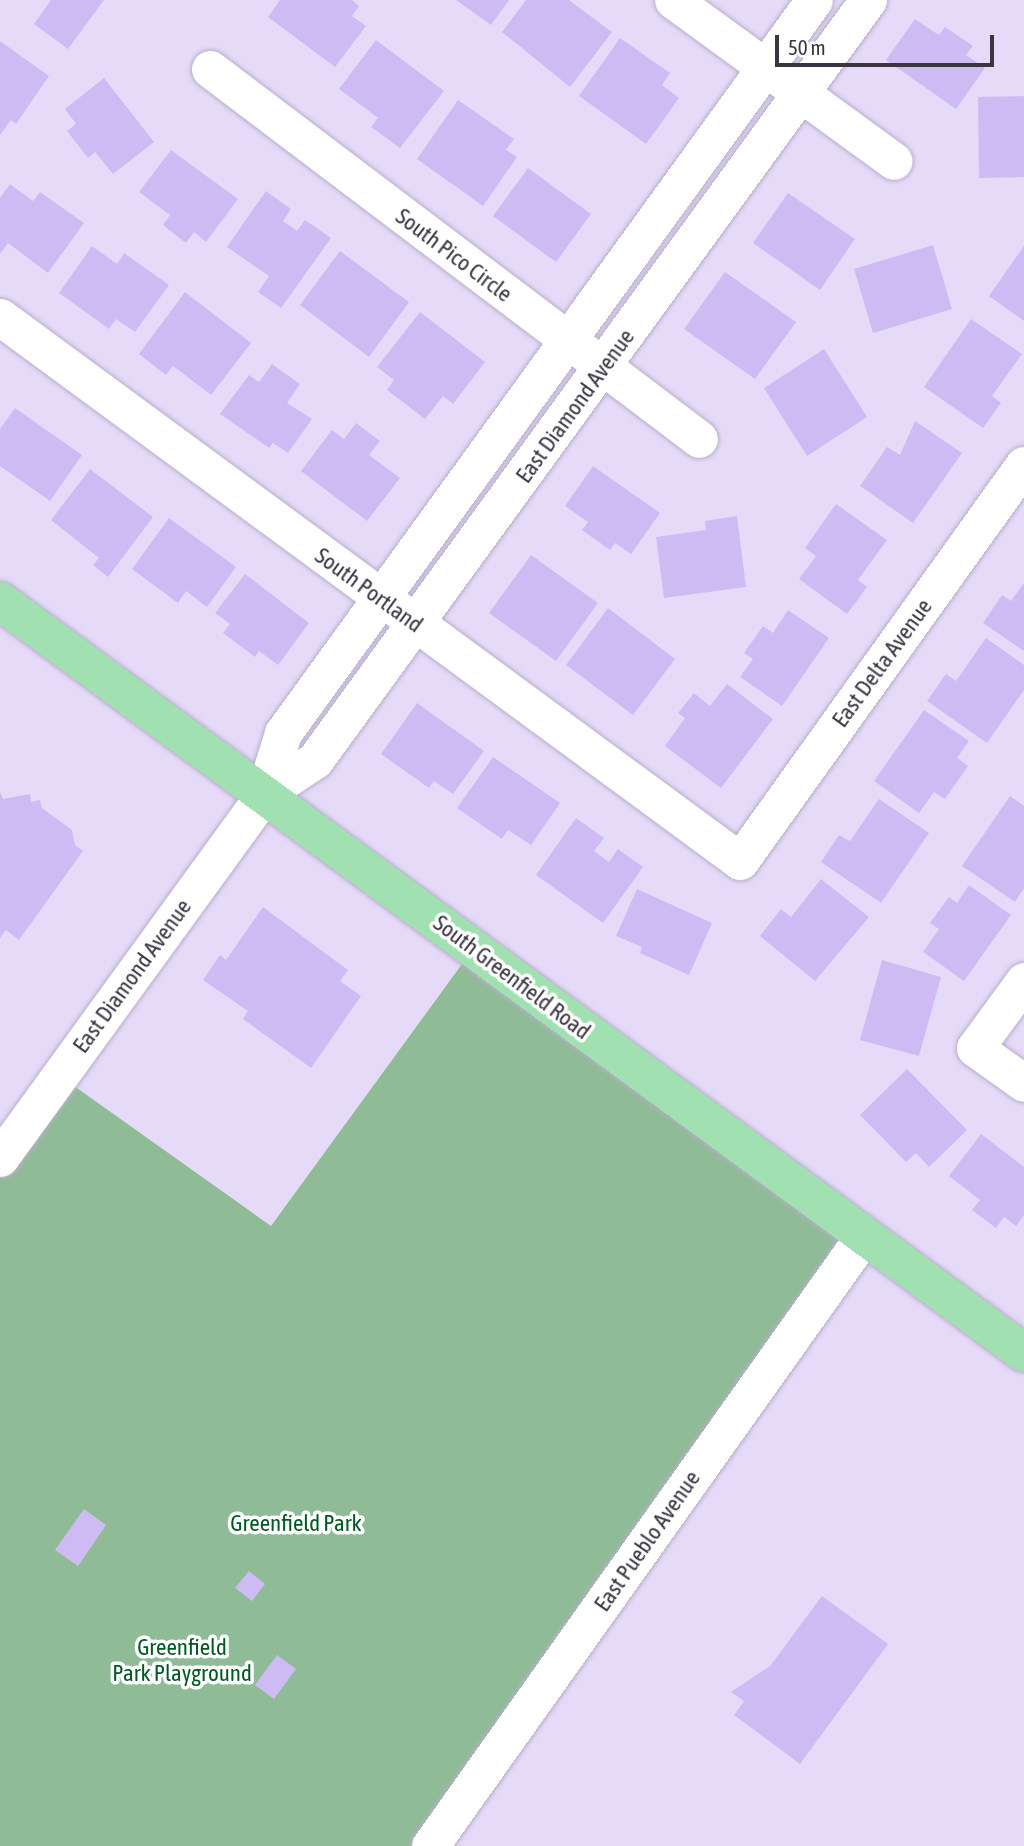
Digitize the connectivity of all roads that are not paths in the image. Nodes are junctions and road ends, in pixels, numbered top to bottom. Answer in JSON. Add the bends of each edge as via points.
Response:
{"nodes":[{"id":1,"x":673,"y":0,"type":"edge"},
{"id":2,"x":814,"y":0,"type":"edge"},
{"id":3,"x":868,"y":0,"type":"edge"},
{"id":4,"x":765,"y":68,"type":"junction"},
{"id":5,"x":210,"y":69,"type":"dead end"},
{"id":6,"x":801,"y":94,"type":"junction"},
{"id":7,"x":894,"y":161,"type":"dead end"},
{"id":8,"x":0,"y":317,"type":"edge"},
{"id":9,"x":568,"y":341,"type":"junction"},
{"id":10,"x":604,"y":368,"type":"junction"},
{"id":11,"x":699,"y":439,"type":"dead end"},
{"id":12,"x":1024,"y":466,"type":"edge"},
{"id":13,"x":380,"y":599,"type":"junction"},
{"id":14,"x":0,"y":601,"type":"edge"},
{"id":15,"x":415,"y":625,"type":"junction"},
{"id":16,"x":264,"y":794,"type":"junction"},
{"id":17,"x":740,"y":861,"type":"joint"},
{"id":18,"x":1024,"y":981,"type":"edge"},
{"id":19,"x":1024,"y":1083,"type":"edge"},
{"id":20,"x":0,"y":1158,"type":"edge"},
{"id":21,"x":863,"y":1237,"type":"junction"},
{"id":22,"x":1024,"y":1353,"type":"edge"},
{"id":23,"x":430,"y":1846,"type":"edge"}],
"edges":[{"from":1,"to":4,"type":"street"},
{"from":2,"to":4,"type":"street","name":"East Diamond Avenue"},
{"from":3,"to":6,"type":"street","name":"East Diamond Avenue"},
{"from":4,"to":6,"type":"street"},
{"from":4,"to":9,"type":"street","name":"East Diamond Avenue"},
{"from":5,"to":9,"type":"street","name":"South Pico Circle"},
{"from":6,"to":7,"type":"street"},
{"from":6,"to":10,"type":"street","name":"East Diamond Avenue"},
{"from":8,"to":13,"type":"street","name":"South Portland"},
{"from":9,"to":10,"type":"street","name":"South Pico Circle"},
{"from":9,"to":13,"type":"street","name":"East Diamond Avenue"},
{"from":10,"to":11,"type":"street","name":"South Pico Circle"},
{"from":10,"to":15,"type":"street","name":"East Diamond Avenue"},
{"from":12,"to":17,"type":"street","name":"East Delta Avenue"},
{"from":13,"to":15,"type":"street","name":"South Portland"},
{"from":13,"to":16,"type":"street","name":"East Diamond Avenue","via":[[284,733]]},
{"from":14,"to":16,"type":"main road","name":"South Greenfield Road"},
{"from":15,"to":16,"type":"street","name":"East Diamond Avenue","via":[[315,760]]},
{"from":15,"to":17,"type":"street","name":"South Portland"},
{"from":16,"to":20,"type":"street","name":"East Diamond Avenue"},
{"from":16,"to":21,"type":"main road","name":"South Greenfield Road"},
{"from":18,"to":19,"type":"street","via":[[975,1048]]},
{"from":21,"to":22,"type":"main road","name":"South Greenfield Road"},
{"from":21,"to":23,"type":"street","name":"East Pueblo Avenue"}]}
